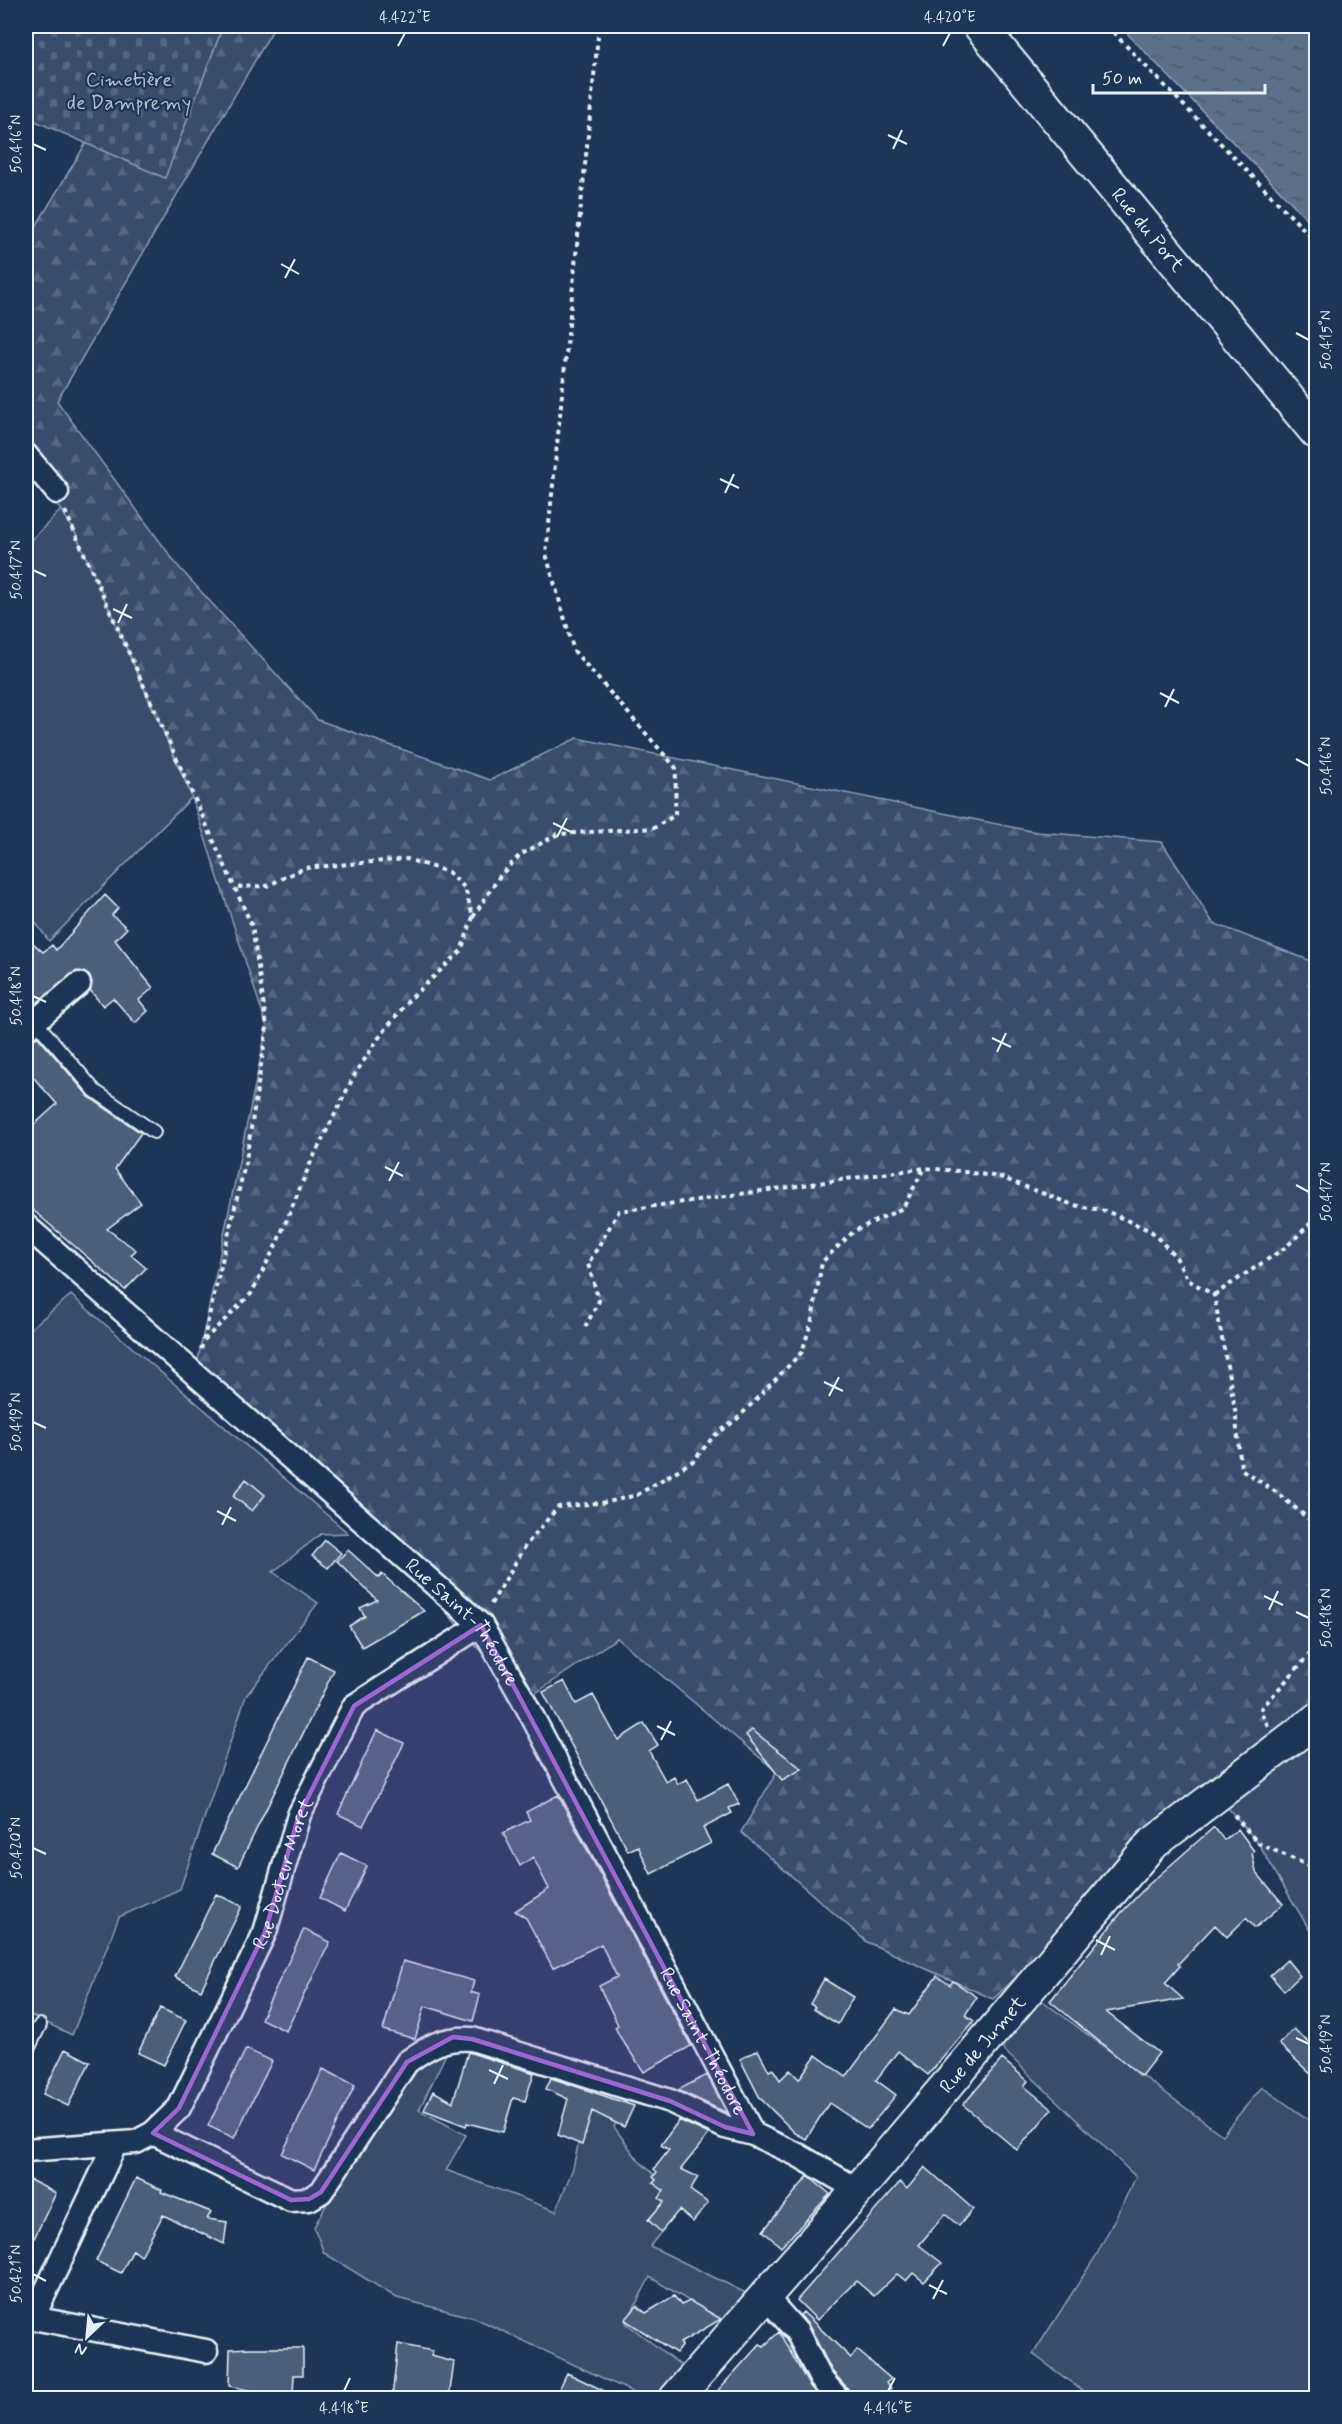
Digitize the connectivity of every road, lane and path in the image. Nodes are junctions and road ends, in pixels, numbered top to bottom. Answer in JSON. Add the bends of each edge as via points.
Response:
{"nodes":[{"id":1,"x":599,"y":26,"type":"edge"},
{"id":2,"x":980,"y":26,"type":"edge"},
{"id":3,"x":1107,"y":26,"type":"edge"},
{"id":4,"x":1317,"y":242,"type":"edge"},
{"id":5,"x":1317,"y":432,"type":"edge"},
{"id":6,"x":26,"y":455,"type":"edge"},
{"id":7,"x":57,"y":492,"type":"joint"},
{"id":8,"x":234,"y":887,"type":"junction"},
{"id":9,"x":473,"y":917,"type":"junction"},
{"id":10,"x":79,"y":984,"type":"dead end"},
{"id":11,"x":30,"y":1025,"type":"edge"},
{"id":12,"x":154,"y":1132,"type":"dead end"},
{"id":13,"x":925,"y":1168,"type":"junction"},
{"id":14,"x":1317,"y":1218,"type":"edge"},
{"id":15,"x":26,"y":1226,"type":"edge"},
{"id":16,"x":1214,"y":1295,"type":"junction"},
{"id":17,"x":585,"y":1327,"type":"dead end"},
{"id":18,"x":1317,"y":1525,"type":"edge"},
{"id":19,"x":475,"y":1619,"type":"junction"},
{"id":20,"x":1317,"y":1647,"type":"edge"},
{"id":21,"x":1317,"y":1720,"type":"edge"},
{"id":22,"x":1280,"y":1748,"type":"junction"},
{"id":23,"x":1217,"y":1795,"type":"junction"},
{"id":24,"x":1317,"y":1869,"type":"edge"},
{"id":25,"x":40,"y":2025,"type":"dead end"},
{"id":26,"x":26,"y":2053,"type":"edge"},
{"id":27,"x":153,"y":2133,"type":"junction"},
{"id":28,"x":753,"y":2134,"type":"junction"},
{"id":29,"x":115,"y":2145,"type":"junction"},
{"id":30,"x":26,"y":2150,"type":"edge"},
{"id":31,"x":858,"y":2190,"type":"junction"},
{"id":32,"x":765,"y":2296,"type":"junction"},
{"id":33,"x":206,"y":2351,"type":"dead end"},
{"id":34,"x":676,"y":2398,"type":"edge"},
{"id":35,"x":838,"y":2398,"type":"edge"}],
"edges":[{"from":1,"to":9,"type":"path","via":[[546,554],[574,651],[676,768],[675,815],[654,828],[558,834],[520,855],[499,877]]},
{"from":2,"to":5,"type":"street","name":"Rue du Port"},
{"from":3,"to":4,"type":"path"},
{"from":6,"to":7,"type":"street"},
{"from":7,"to":8,"type":"path"},
{"from":8,"to":9,"type":"path","via":[[267,886],[304,868],[407,859],[448,872],[465,888]]},
{"from":8,"to":9,"type":"path","via":[[252,926],[267,1027],[246,1160],[203,1341],[251,1294],[310,1164],[361,1066],[409,1000],[461,951]]},
{"from":10,"to":11,"type":"street"},
{"from":11,"to":12,"type":"lane","via":[[94,1090]]},
{"from":13,"to":16,"type":"path","via":[[1000,1177],[1073,1205],[1106,1211],[1151,1231],[1176,1257],[1188,1280]]},
{"from":13,"to":17,"type":"path","via":[[619,1211],[588,1264],[599,1301]]},
{"from":13,"to":19,"type":"path","via":[[903,1208],[854,1231],[822,1262],[802,1352],[737,1419],[714,1436],[693,1461],[637,1495],[558,1507],[526,1545],[494,1602]]},
{"from":14,"to":16,"type":"path","via":[[1286,1247]]},
{"from":15,"to":19,"type":"street","name":"Rue Saint-Théodore"},
{"from":16,"to":18,"type":"path","via":[[1235,1409],[1241,1468]]},
{"from":19,"to":27,"type":"street","name":"Rue Docteur Moret","via":[[354,1706],[299,1815],[265,1932],[179,2108]]},
{"from":19,"to":28,"type":"street","name":"Rue Saint-Théodore","via":[[518,1690]]},
{"from":20,"to":22,"type":"path","via":[[1260,1710]]},
{"from":21,"to":22,"type":"street","name":"Rue de Jumet"},
{"from":22,"to":23,"type":"street","name":"Rue de Jumet"},
{"from":23,"to":24,"type":"path","via":[[1258,1843]]},
{"from":23,"to":31,"type":"street","name":"Rue de Jumet","via":[[1151,1845]]},
{"from":25,"to":26,"type":"lane"},
{"from":27,"to":28,"type":"street","name":"Rue Saint-Théodore","via":[[291,2200],[309,2199],[325,2187],[407,2062],[426,2048],[453,2037],[472,2038],[670,2101],[725,2127]]},
{"from":27,"to":29,"type":"street","name":"Rue Docteur Moret","via":[[136,2142]]},
{"from":28,"to":31,"type":"street","name":"Rue Saint-Théodore"},
{"from":29,"to":30,"type":"street","name":"Rue Docteur Moret"},
{"from":29,"to":33,"type":"street","via":[[33,2318]]},
{"from":31,"to":32,"type":"street","name":"Rue de Jumet"},
{"from":32,"to":34,"type":"street","name":"Rue de Jumet"},
{"from":32,"to":35,"type":"street","via":[[797,2332],[821,2379]]}]}
